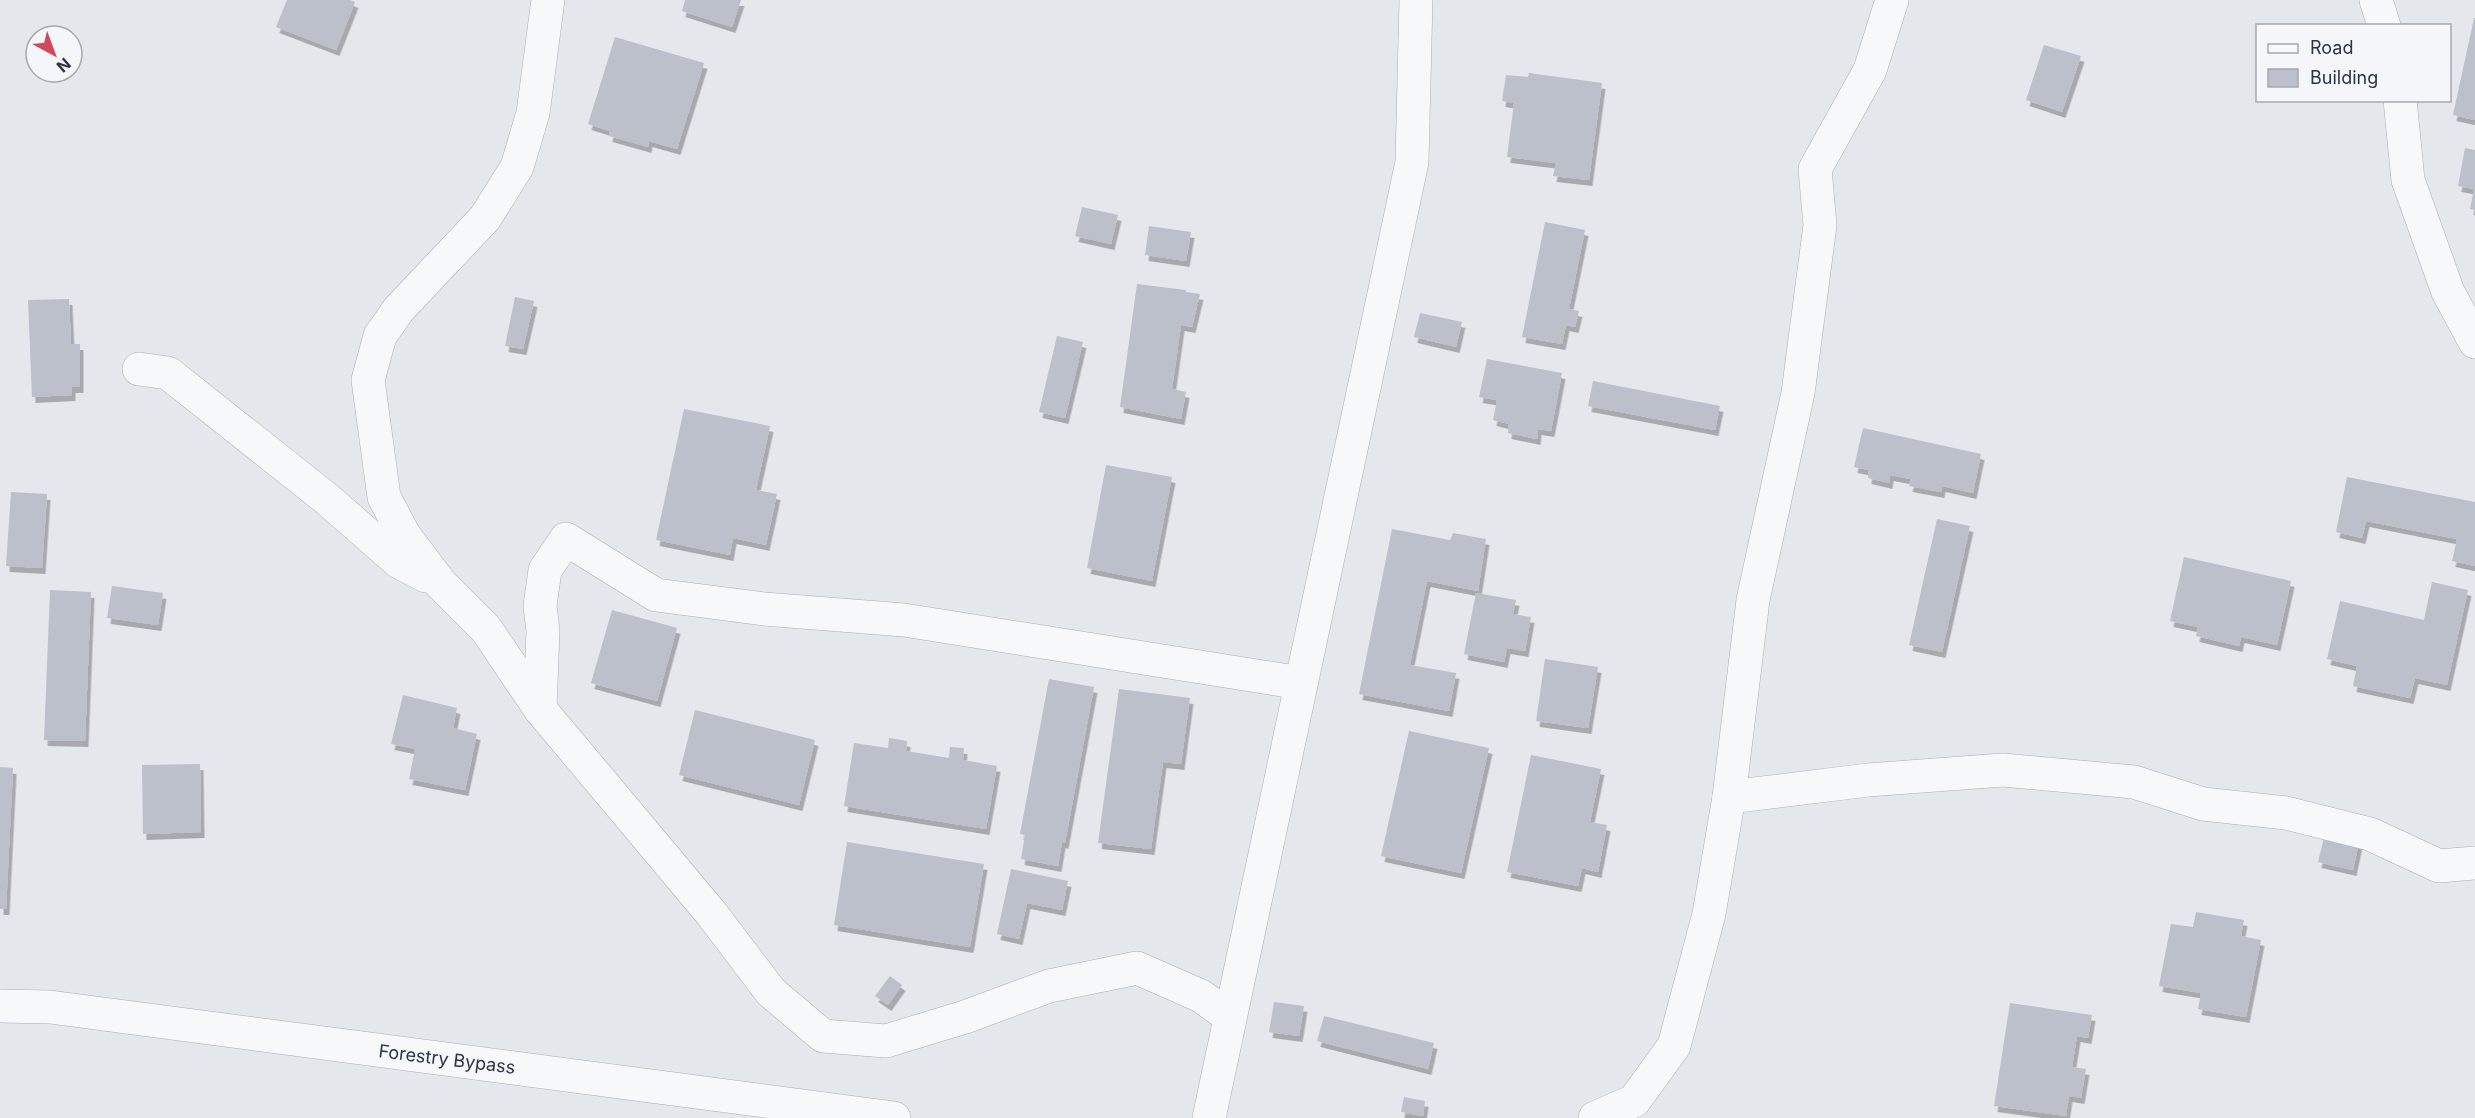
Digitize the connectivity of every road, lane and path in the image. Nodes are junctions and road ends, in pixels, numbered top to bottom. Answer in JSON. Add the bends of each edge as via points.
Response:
{"nodes":[{"id":1,"x":548,"y":0,"type":"edge"},
{"id":2,"x":1416,"y":0,"type":"edge"},
{"id":3,"x":1892,"y":0,"type":"edge"},
{"id":4,"x":2376,"y":0,"type":"edge"},
{"id":5,"x":2383,"y":24,"type":"edge"},
{"id":6,"x":2400,"y":102,"type":"edge"},
{"id":7,"x":2475,"y":342,"type":"edge"},
{"id":8,"x":139,"y":369,"type":"dead end"},
{"id":9,"x":441,"y":584,"type":"junction"},
{"id":10,"x":1300,"y":683,"type":"junction"},
{"id":11,"x":540,"y":709,"type":"junction"},
{"id":12,"x":1729,"y":797,"type":"junction"},
{"id":13,"x":2475,"y":863,"type":"edge"},
{"id":14,"x":0,"y":1006,"type":"edge"},
{"id":15,"x":1230,"y":1017,"type":"junction"},
{"id":16,"x":815,"y":1112,"type":"edge"},
{"id":17,"x":894,"y":1118,"type":"edge"},
{"id":18,"x":1209,"y":1118,"type":"edge"},
{"id":19,"x":1595,"y":1118,"type":"edge"}],
"edges":[{"from":1,"to":9,"type":"street","via":[[533,113],[517,168],[485,218],[399,309],[380,336],[368,380],[384,497],[404,535]]},
{"from":2,"to":10,"type":"street","via":[[1412,162]]},
{"from":3,"to":12,"type":"street","via":[[1870,70],[1815,169],[1820,225],[1798,393],[1753,600]]},
{"from":4,"to":5,"type":"street"},
{"from":6,"to":7,"type":"street","via":[[2408,180],[2448,292]]},
{"from":8,"to":9,"type":"street","via":[[168,372],[318,491],[399,562]]},
{"from":9,"to":11,"type":"street","via":[[486,628]]},
{"from":10,"to":11,"type":"street","via":[[904,620],[764,609],[656,595],[567,539],[545,570],[540,606]]},
{"from":10,"to":15,"type":"street"},
{"from":11,"to":15,"type":"street","via":[[711,912],[771,992],[823,1036],[886,1041],[1050,986],[1137,968],[1201,996]]},
{"from":12,"to":13,"type":"street","via":[[1868,780],[2003,770],[2134,782],[2204,804],[2286,813],[2370,834],[2439,866]]},
{"from":12,"to":19,"type":"street","via":[[1709,914],[1674,1046],[1634,1101]]},
{"from":14,"to":16,"type":"street","name":"Forestry Bypass","via":[[51,1007]]},
{"from":15,"to":18,"type":"street"},
{"from":16,"to":17,"type":"street","name":"Forestry Bypass"}]}
